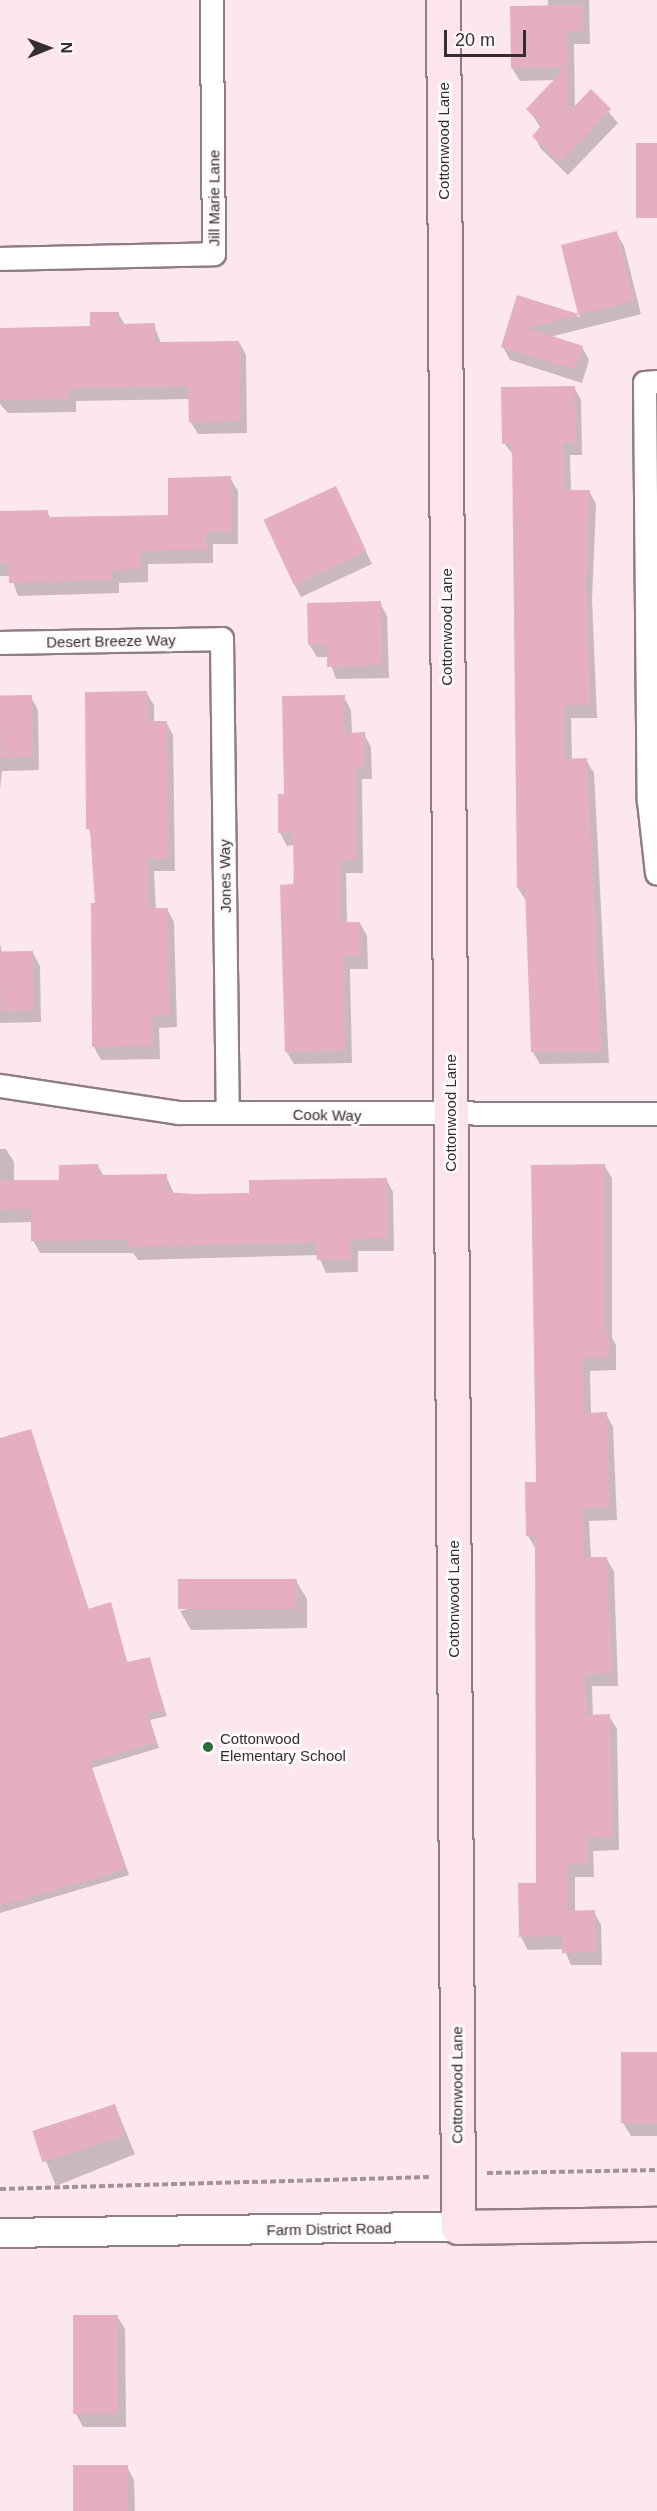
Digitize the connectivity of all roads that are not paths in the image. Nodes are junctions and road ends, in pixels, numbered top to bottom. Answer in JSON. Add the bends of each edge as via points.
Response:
{"nodes":[{"id":1,"x":212,"y":0,"type":"edge"},
{"id":2,"x":443,"y":0,"type":"edge"},
{"id":3,"x":0,"y":259,"type":"edge"},
{"id":4,"x":657,"y":382,"type":"edge"},
{"id":5,"x":222,"y":639,"type":"joint"},
{"id":6,"x":0,"y":643,"type":"edge"},
{"id":7,"x":657,"y":874,"type":"edge"},
{"id":8,"x":0,"y":1086,"type":"edge"},
{"id":9,"x":228,"y":1113,"type":"junction"},
{"id":10,"x":657,"y":1114,"type":"edge"},
{"id":11,"x":451,"y":1116,"type":"junction"},
{"id":12,"x":657,"y":2224,"type":"edge"},
{"id":13,"x":458,"y":2227,"type":"junction"},
{"id":14,"x":0,"y":2233,"type":"edge"}],
"edges":[{"from":1,"to":3,"type":"street","name":"Jill Marie Lane","via":[[214,254]]},
{"from":2,"to":11,"type":"main road","name":"Cottonwood Lane"},
{"from":4,"to":7,"type":"street","via":[[645,383],[649,801]]},
{"from":5,"to":6,"type":"street","name":"Desert Breeze Way"},
{"from":5,"to":9,"type":"street","name":"Jones Way"},
{"from":8,"to":9,"type":"street","name":"Cook Way","via":[[179,1113]]},
{"from":9,"to":11,"type":"street","name":"Cook Way"},
{"from":10,"to":11,"type":"street","name":"Cook Way"},
{"from":11,"to":13,"type":"main road","name":"Cottonwood Lane"},
{"from":12,"to":13,"type":"main road","name":"Farm District Road"},
{"from":13,"to":14,"type":"street","name":"Farm District Road"}]}
